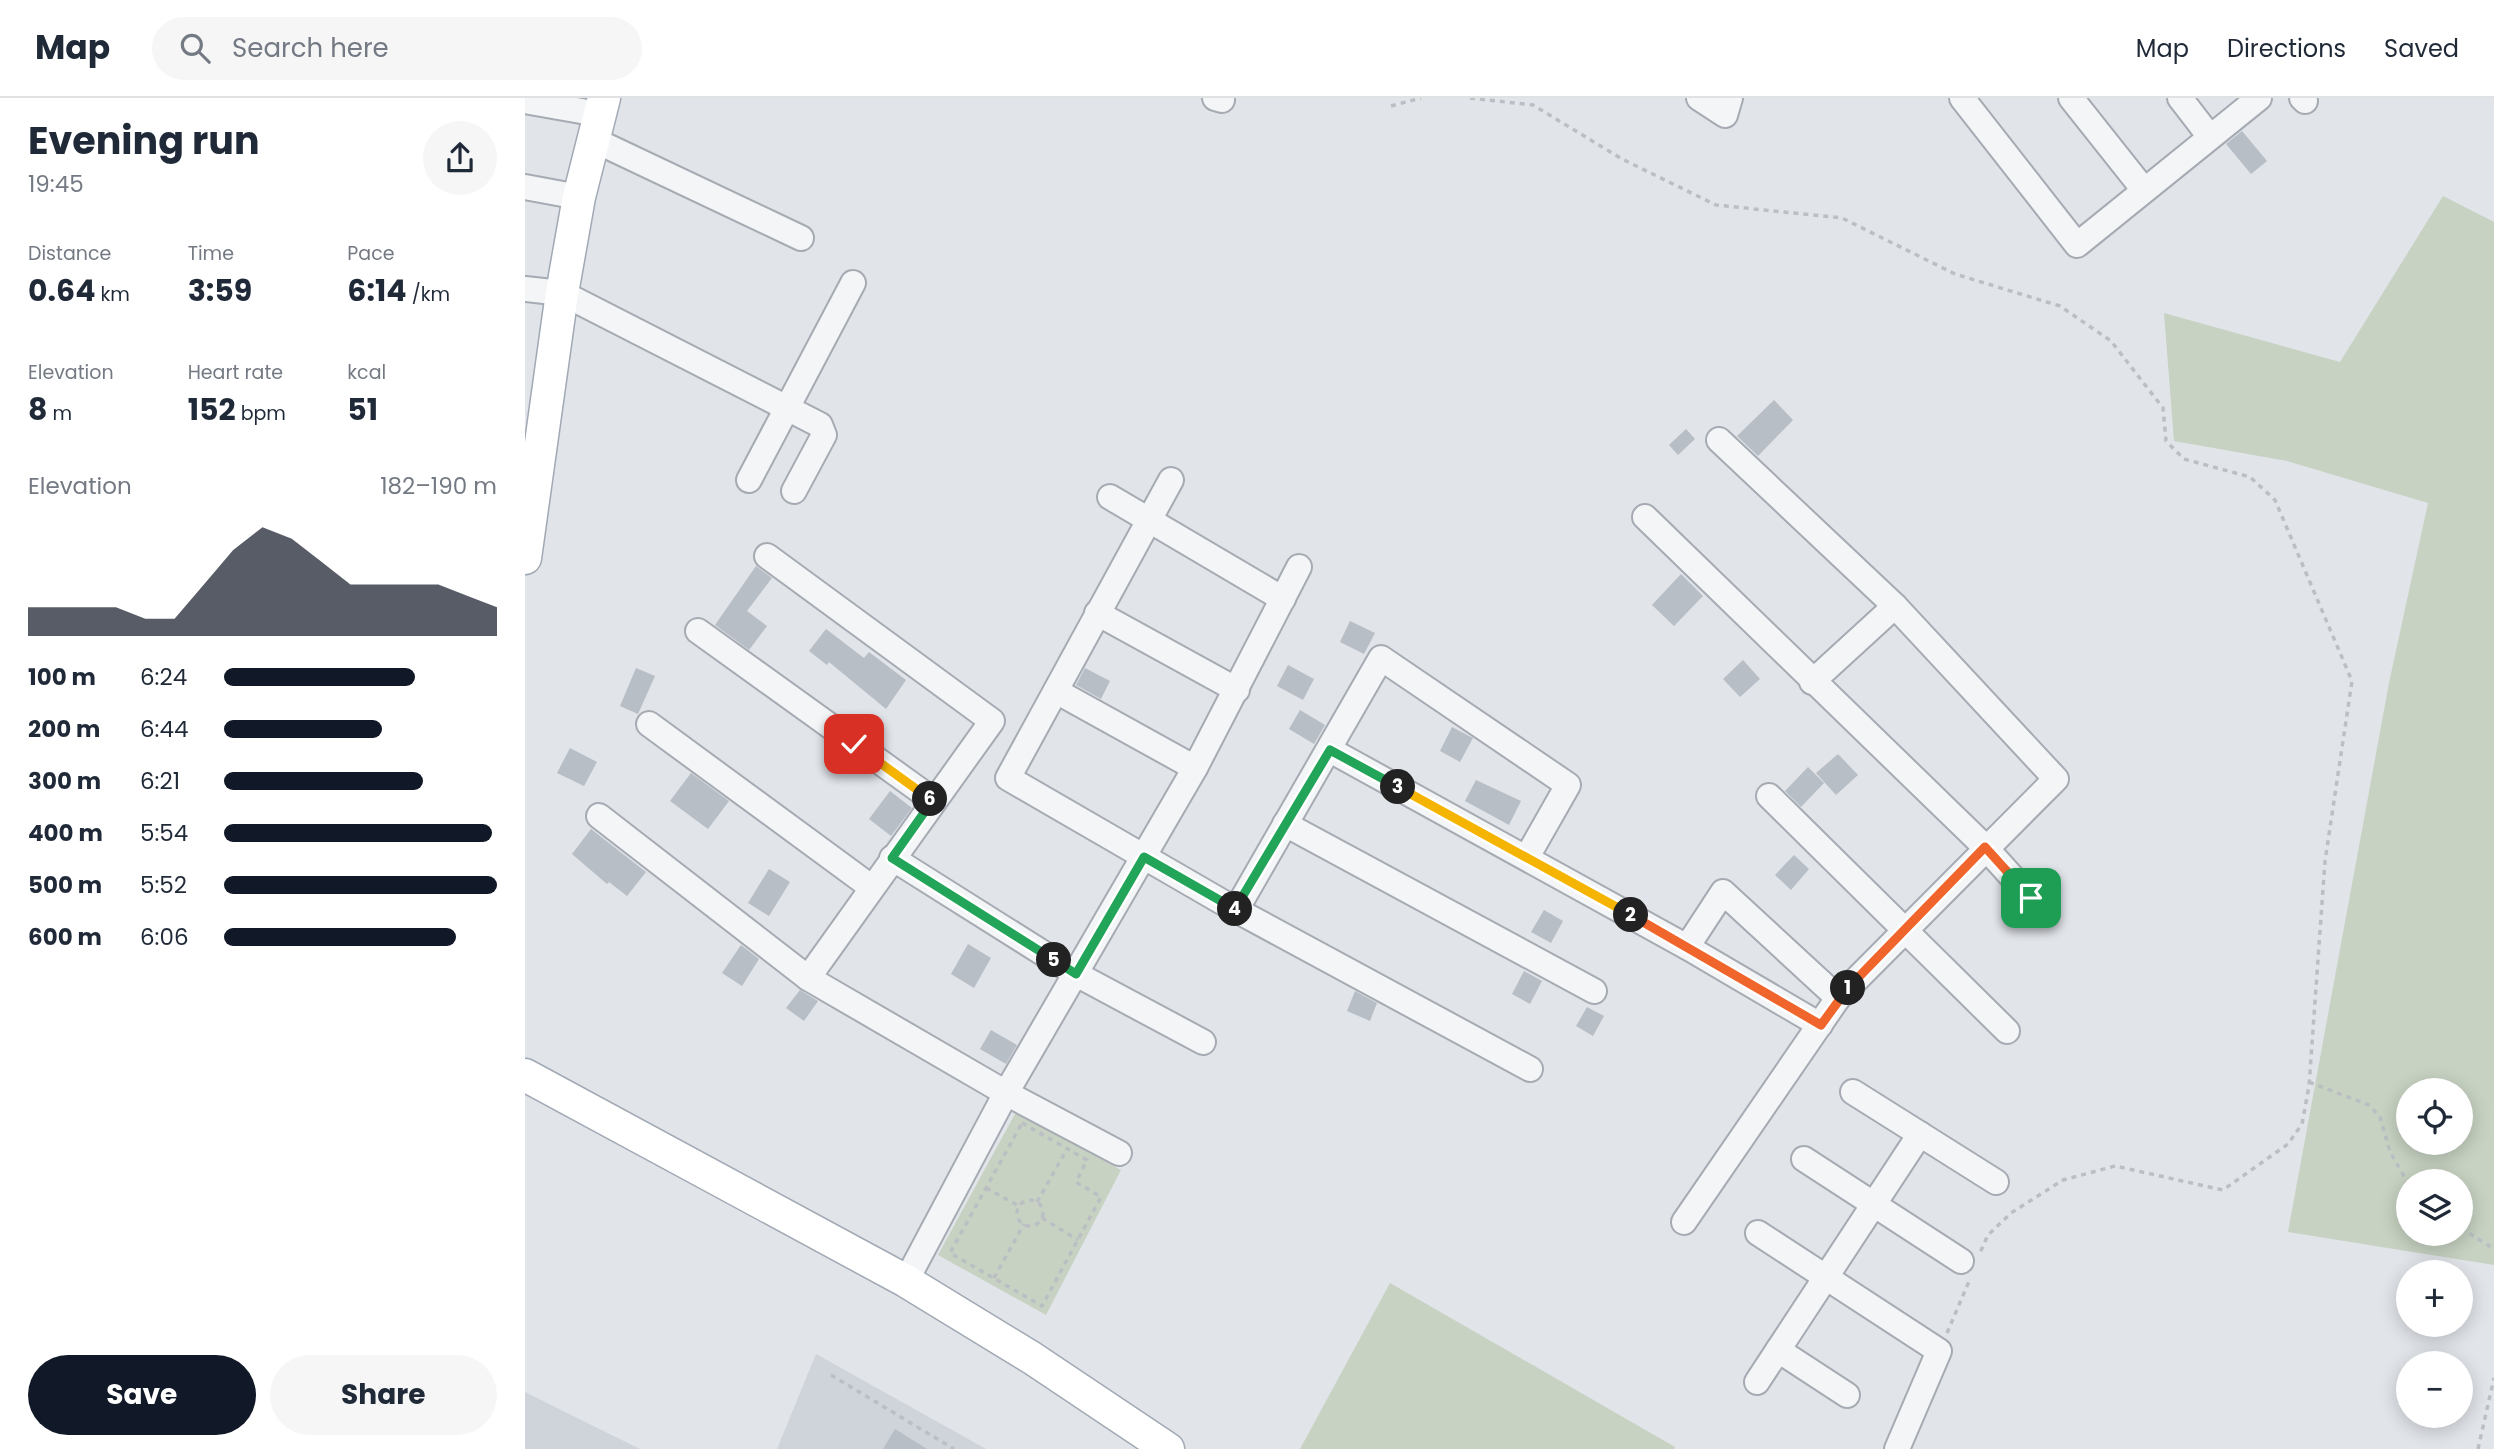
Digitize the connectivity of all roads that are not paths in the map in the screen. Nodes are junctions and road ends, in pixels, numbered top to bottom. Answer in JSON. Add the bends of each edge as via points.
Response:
{"nodes":[{"id":1,"x":1699,"y":98,"type":"edge"},
{"id":2,"x":1730,"y":98,"type":"edge"},
{"id":3,"x":1962,"y":98,"type":"edge"},
{"id":4,"x":2071,"y":98,"type":"edge"},
{"id":5,"x":2180,"y":98,"type":"edge"},
{"id":6,"x":2259,"y":98,"type":"edge"},
{"id":7,"x":525,"y":101,"type":"edge"},
{"id":8,"x":598,"y":117,"type":"edge"},
{"id":9,"x":2210,"y":137,"type":"junction"},
{"id":10,"x":525,"y":187,"type":"edge"},
{"id":11,"x":2144,"y":190,"type":"junction"},
{"id":12,"x":579,"y":197,"type":"junction"},
{"id":13,"x":801,"y":238,"type":"dead end"},
{"id":14,"x":853,"y":283,"type":"dead end"},
{"id":15,"x":525,"y":289,"type":"edge"},
{"id":16,"x":562,"y":293,"type":"junction"},
{"id":17,"x":787,"y":407,"type":"junction"},
{"id":18,"x":1719,"y":440,"type":"dead end"},
{"id":19,"x":749,"y":480,"type":"dead end"},
{"id":20,"x":1171,"y":481,"type":"dead end"},
{"id":21,"x":794,"y":491,"type":"dead end"},
{"id":22,"x":1110,"y":497,"type":"dead end"},
{"id":23,"x":1644,"y":517,"type":"dead end"},
{"id":24,"x":1149,"y":520,"type":"junction"},
{"id":25,"x":767,"y":556,"type":"dead end"},
{"id":26,"x":525,"y":558,"type":"edge"},
{"id":27,"x":1299,"y":567,"type":"dead end"},
{"id":28,"x":1283,"y":600,"type":"junction"},
{"id":29,"x":1895,"y":606,"type":"junction"},
{"id":30,"x":1097,"y":613,"type":"junction"},
{"id":31,"x":698,"y":631,"type":"dead end"},
{"id":32,"x":1812,"y":682,"type":"junction"},
{"id":33,"x":1237,"y":690,"type":"junction"},
{"id":34,"x":1056,"y":691,"type":"junction"},
{"id":35,"x":649,"y":724,"type":"dead end"},
{"id":36,"x":1330,"y":750,"type":"junction"},
{"id":37,"x":1195,"y":768,"type":"junction"},
{"id":38,"x":1769,"y":796,"type":"dead end"},
{"id":39,"x":933,"y":800,"type":"junction"},
{"id":40,"x":599,"y":816,"type":"dead end"},
{"id":41,"x":1285,"y":824,"type":"junction"},
{"id":42,"x":1985,"y":847,"type":"junction"},
{"id":43,"x":1144,"y":857,"type":"junction"},
{"id":44,"x":1527,"y":857,"type":"junction"},
{"id":45,"x":892,"y":858,"type":"junction"},
{"id":46,"x":871,"y":887,"type":"junction"},
{"id":47,"x":2031,"y":898,"type":"dead end"},
{"id":48,"x":1236,"y":910,"type":"junction"},
{"id":49,"x":1906,"y":928,"type":"junction"},
{"id":50,"x":1687,"y":947,"type":"junction"},
{"id":51,"x":1076,"y":974,"type":"junction"},
{"id":52,"x":808,"y":978,"type":"junction"},
{"id":53,"x":1594,"y":991,"type":"dead end"},
{"id":54,"x":1838,"y":998,"type":"junction"},
{"id":55,"x":1821,"y":1025,"type":"junction"},
{"id":56,"x":2007,"y":1031,"type":"dead end"},
{"id":57,"x":1203,"y":1042,"type":"dead end"},
{"id":58,"x":1530,"y":1069,"type":"dead end"},
{"id":59,"x":525,"y":1075,"type":"edge"},
{"id":60,"x":1853,"y":1092,"type":"dead end"},
{"id":61,"x":1006,"y":1093,"type":"junction"},
{"id":62,"x":1920,"y":1134,"type":"junction"},
{"id":63,"x":1119,"y":1153,"type":"dead end"},
{"id":64,"x":1804,"y":1159,"type":"dead end"},
{"id":65,"x":1996,"y":1182,"type":"dead end"},
{"id":66,"x":1874,"y":1205,"type":"junction"},
{"id":67,"x":1684,"y":1222,"type":"dead end"},
{"id":68,"x":1758,"y":1233,"type":"dead end"},
{"id":69,"x":1971,"y":1263,"type":"road end"},
{"id":70,"x":1826,"y":1277,"type":"junction"},
{"id":71,"x":906,"y":1282,"type":"junction"},
{"id":72,"x":1778,"y":1350,"type":"junction"},
{"id":73,"x":1757,"y":1382,"type":"dead end"},
{"id":74,"x":1847,"y":1395,"type":"dead end"},
{"id":75,"x":1168,"y":1449,"type":"edge"},
{"id":76,"x":1897,"y":1449,"type":"edge"}],
"edges":[{"from":1,"to":2,"type":"street","via":[[1725,115]]},
{"from":3,"to":11,"type":"street","via":[[2077,245]]},
{"from":4,"to":11,"type":"street"},
{"from":5,"to":9,"type":"street"},
{"from":6,"to":9,"type":"street"},
{"from":7,"to":8,"type":"street"},
{"from":8,"to":12,"type":"main road"},
{"from":8,"to":13,"type":"street"},
{"from":9,"to":11,"type":"street"},
{"from":10,"to":12,"type":"street"},
{"from":12,"to":16,"type":"main road"},
{"from":14,"to":17,"type":"street"},
{"from":15,"to":16,"type":"street"},
{"from":16,"to":17,"type":"street"},
{"from":16,"to":26,"type":"main road"},
{"from":17,"to":19,"type":"street"},
{"from":17,"to":21,"type":"street","via":[[820,425],[824,435]]},
{"from":18,"to":29,"type":"street"},
{"from":20,"to":24,"type":"street"},
{"from":22,"to":24,"type":"street"},
{"from":23,"to":32,"type":"street"},
{"from":24,"to":28,"type":"street"},
{"from":24,"to":30,"type":"street"},
{"from":25,"to":39,"type":"street","via":[[992,721]]},
{"from":27,"to":28,"type":"street"},
{"from":28,"to":33,"type":"street"},
{"from":29,"to":32,"type":"street"},
{"from":29,"to":42,"type":"street","via":[[2056,779]]},
{"from":30,"to":33,"type":"street"},
{"from":30,"to":34,"type":"street"},
{"from":31,"to":39,"type":"street"},
{"from":32,"to":42,"type":"street"},
{"from":33,"to":37,"type":"street"},
{"from":34,"to":37,"type":"street"},
{"from":34,"to":43,"type":"street","via":[[1007,778]]},
{"from":35,"to":46,"type":"street"},
{"from":36,"to":41,"type":"street"},
{"from":36,"to":44,"type":"street"},
{"from":36,"to":44,"type":"street","via":[[1381,658],[1568,785]]},
{"from":37,"to":43,"type":"street"},
{"from":38,"to":49,"type":"street"},
{"from":39,"to":45,"type":"street"},
{"from":40,"to":52,"type":"street"},
{"from":41,"to":48,"type":"street"},
{"from":41,"to":53,"type":"street"},
{"from":42,"to":47,"type":"street"},
{"from":42,"to":49,"type":"street"},
{"from":43,"to":48,"type":"street"},
{"from":43,"to":51,"type":"street"},
{"from":44,"to":50,"type":"street"},
{"from":45,"to":46,"type":"street"},
{"from":45,"to":51,"type":"street"},
{"from":46,"to":52,"type":"street"},
{"from":48,"to":58,"type":"street"},
{"from":49,"to":54,"type":"street"},
{"from":49,"to":56,"type":"street"},
{"from":50,"to":54,"type":"street","via":[[1723,892]]},
{"from":50,"to":55,"type":"street"},
{"from":51,"to":57,"type":"street"},
{"from":51,"to":61,"type":"street"},
{"from":52,"to":61,"type":"street"},
{"from":54,"to":55,"type":"street"},
{"from":55,"to":67,"type":"street"},
{"from":59,"to":71,"type":"main road"},
{"from":60,"to":62,"type":"street"},
{"from":61,"to":63,"type":"street"},
{"from":61,"to":71,"type":"street"},
{"from":62,"to":65,"type":"street"},
{"from":62,"to":66,"type":"street"},
{"from":64,"to":66,"type":"street"},
{"from":66,"to":69,"type":"street"},
{"from":66,"to":70,"type":"street"},
{"from":68,"to":70,"type":"street"},
{"from":70,"to":72,"type":"street"},
{"from":70,"to":76,"type":"street","via":[[1939,1351]]},
{"from":71,"to":75,"type":"main road","via":[[1032,1358]]},
{"from":72,"to":73,"type":"street"},
{"from":72,"to":74,"type":"street"}]}
